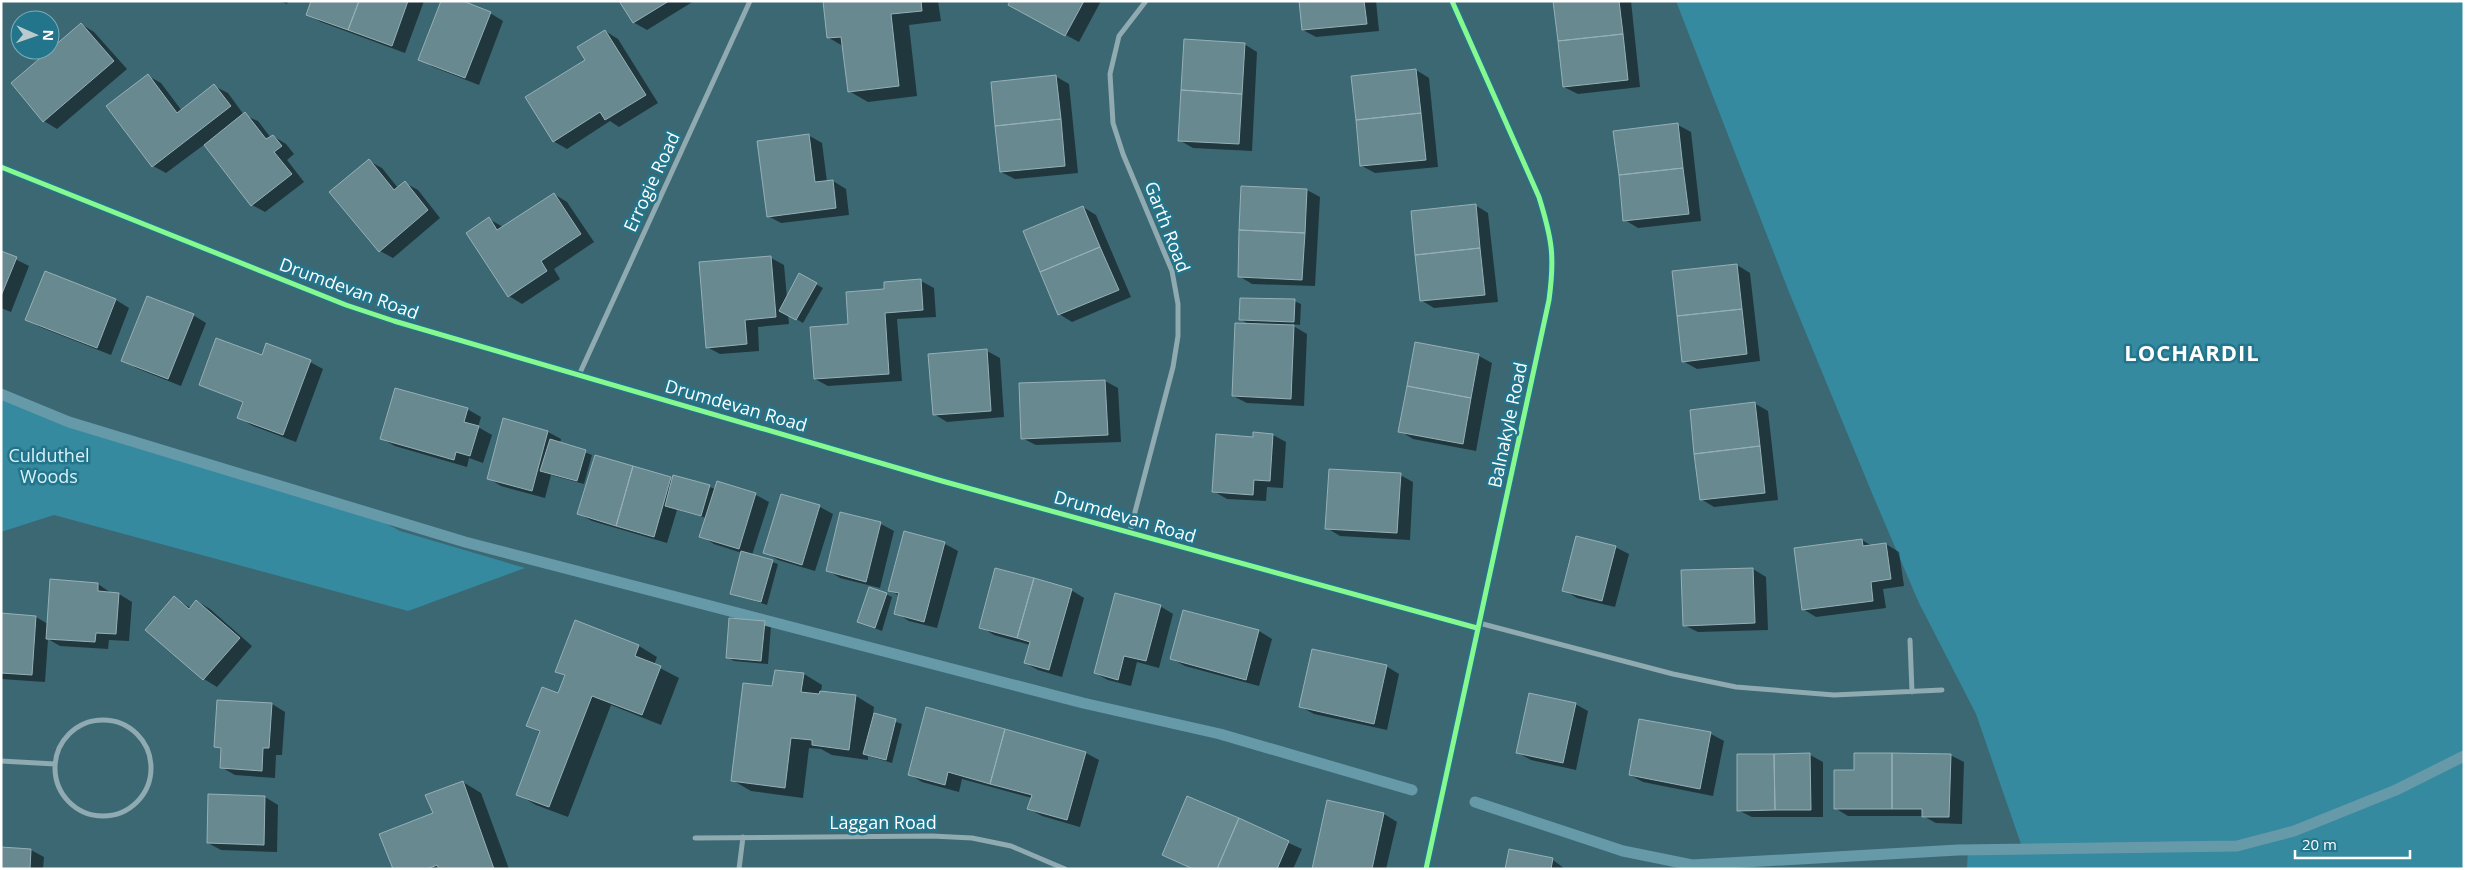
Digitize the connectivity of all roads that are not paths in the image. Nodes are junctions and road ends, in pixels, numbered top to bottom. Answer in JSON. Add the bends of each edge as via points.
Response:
{"nodes":[{"id":1,"x":750,"y":1,"type":"edge"},
{"id":2,"x":1146,"y":1,"type":"edge"},
{"id":3,"x":1452,"y":1,"type":"edge"},
{"id":4,"x":1,"y":167,"type":"edge"},
{"id":5,"x":579,"y":375,"type":"junction"},
{"id":6,"x":1130,"y":531,"type":"junction"},
{"id":7,"x":1478,"y":625,"type":"junction"},
{"id":8,"x":1910,"y":640,"type":"dead end"},
{"id":9,"x":1942,"y":690,"type":"dead end"},
{"id":10,"x":1912,"y":692,"type":"junction"},
{"id":11,"x":1,"y":761,"type":"edge"},
{"id":12,"x":55,"y":764,"type":"junction"},
{"id":13,"x":695,"y":838,"type":"dead end"},
{"id":14,"x":743,"y":838,"type":"junction"},
{"id":15,"x":739,"y":869,"type":"edge"},
{"id":16,"x":1065,"y":869,"type":"edge"},
{"id":17,"x":1426,"y":869,"type":"edge"}],
"edges":[{"from":1,"to":5,"type":"street","name":"Errogie Road"},
{"from":2,"to":6,"type":"street","name":"Garth Road","via":[[1119,36],[1110,74],[1113,123],[1172,271],[1178,304],[1178,336],[1173,367]]},
{"from":3,"to":7,"type":"street","name":"Balnakyle Road","via":[[1539,197],[1550,232],[1554,266]]},
{"from":4,"to":5,"type":"street","name":"Drumdevan Road","via":[[346,305]]},
{"from":5,"to":6,"type":"street","name":"Drumdevan Road","via":[[942,481]]},
{"from":6,"to":7,"type":"street","name":"Drumdevan Road","via":[[1274,574]]},
{"from":7,"to":10,"type":"street","via":[[1736,687],[1834,695]]},
{"from":7,"to":17,"type":"street","name":"Balnakyle Road"},
{"from":8,"to":10,"type":"street"},
{"from":9,"to":10,"type":"street"},
{"from":11,"to":12,"type":"street"},
{"from":12,"to":12,"type":"street","via":[[59,748],[69,734],[83,724],[99,720],[116,721],[131,728],[143,740],[150,755],[152,772],[141,800],[115,815],[100,816],[85,813],[67,799],[56,779]]},
{"from":13,"to":14,"type":"street","name":"Laggan Road"},
{"from":14,"to":15,"type":"street"},
{"from":14,"to":16,"type":"street","name":"Laggan Road","via":[[972,838],[1011,846]]}]}
